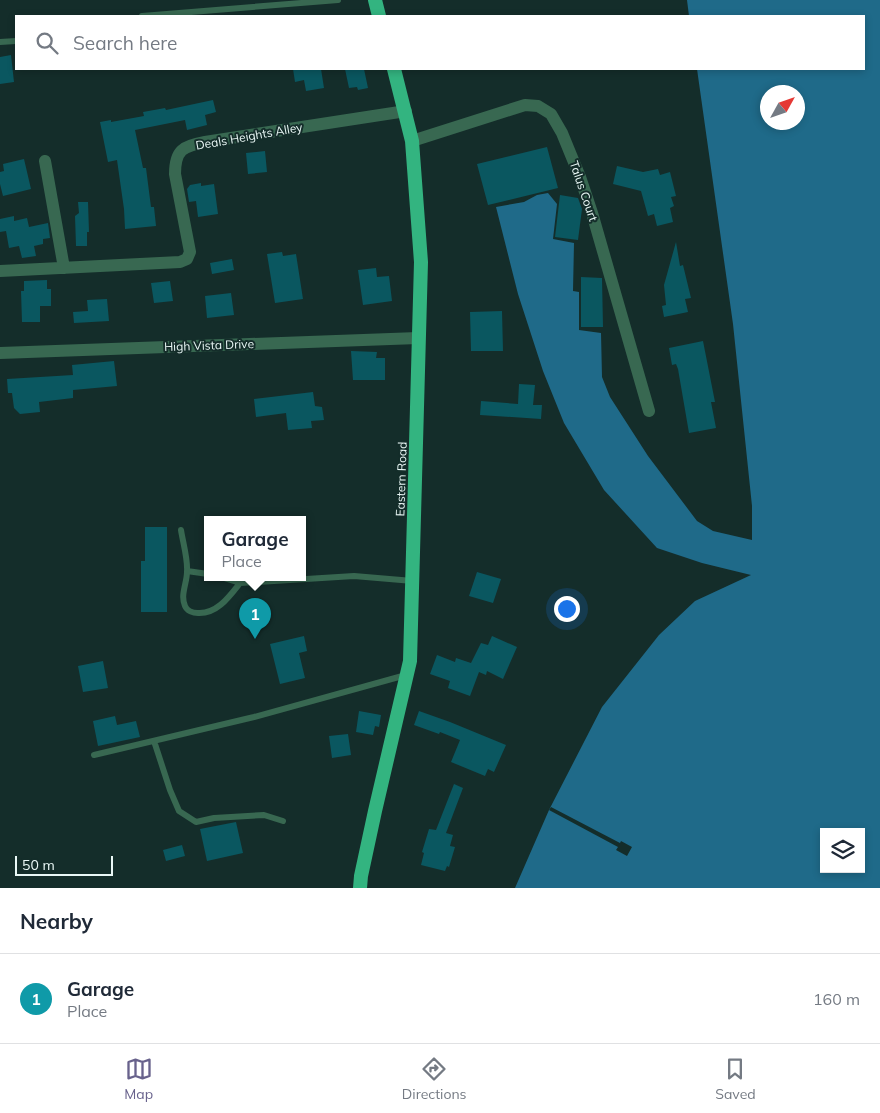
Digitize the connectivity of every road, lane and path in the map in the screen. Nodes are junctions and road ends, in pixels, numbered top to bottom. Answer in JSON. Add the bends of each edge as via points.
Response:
{"nodes":[{"id":1,"x":338,"y":0,"type":"edge"},
{"id":2,"x":375,"y":0,"type":"edge"},
{"id":3,"x":154,"y":15,"type":"edge"},
{"id":4,"x":379,"y":15,"type":"edge"},
{"id":5,"x":15,"y":41,"type":"edge"},
{"id":6,"x":0,"y":42,"type":"edge"},
{"id":7,"x":394,"y":70,"type":"edge"},
{"id":8,"x":406,"y":110,"type":"junction"},
{"id":9,"x":412,"y":141,"type":"junction"},
{"id":10,"x":45,"y":161,"type":"dead end"},
{"id":11,"x":64,"y":268,"type":"junction"},
{"id":12,"x":0,"y":271,"type":"edge"},
{"id":13,"x":418,"y":338,"type":"junction"},
{"id":14,"x":0,"y":353,"type":"edge"},
{"id":15,"x":649,"y":411,"type":"dead end"},
{"id":16,"x":181,"y":530,"type":"dead end"},
{"id":17,"x":187,"y":571,"type":"junction"},
{"id":18,"x":204,"y":573,"type":"edge"},
{"id":19,"x":306,"y":579,"type":"edge"},
{"id":20,"x":234,"y":581,"type":"edge"},
{"id":21,"x":273,"y":581,"type":"edge"},
{"id":22,"x":413,"y":582,"type":"junction"},
{"id":23,"x":240,"y":583,"type":"junction"},
{"id":24,"x":407,"y":674,"type":"junction"},
{"id":25,"x":154,"y":741,"type":"junction"},
{"id":26,"x":94,"y":755,"type":"dead end"},
{"id":27,"x":283,"y":821,"type":"dead end"},
{"id":28,"x":360,"y":888,"type":"edge"}],
"edges":[{"from":1,"to":3,"type":"lane"},
{"from":2,"to":4,"type":"highway"},
{"from":5,"to":6,"type":"lane"},
{"from":7,"to":8,"type":"highway","name":"Eastern Road"},
{"from":8,"to":9,"type":"highway","name":"Eastern Road"},
{"from":8,"to":11,"type":"street","name":"Deals Heights Alley","via":[[193,144],[180,150],[175,162],[190,252],[187,259]]},
{"from":9,"to":13,"type":"highway","name":"Eastern Road","via":[[421,262]]},
{"from":9,"to":15,"type":"street","name":"Talus Court","via":[[526,106],[538,106],[551,114],[562,133],[592,213]]},
{"from":10,"to":11,"type":"street"},
{"from":11,"to":12,"type":"street","name":"Deals Heights Alley"},
{"from":13,"to":14,"type":"street","name":"High Vista Drive"},
{"from":13,"to":22,"type":"highway","name":"Eastern Road"},
{"from":16,"to":17,"type":"lane"},
{"from":17,"to":18,"type":"lane"},
{"from":17,"to":23,"type":"lane","via":[[183,598],[185,606],[193,613],[213,610],[227,600]]},
{"from":19,"to":22,"type":"lane","via":[[354,576]]},
{"from":20,"to":23,"type":"lane"},
{"from":21,"to":23,"type":"lane"},
{"from":22,"to":24,"type":"highway","name":"Eastern Road"},
{"from":24,"to":25,"type":"lane"},
{"from":24,"to":28,"type":"highway","name":"Eastern Road"},
{"from":25,"to":26,"type":"lane"},
{"from":25,"to":27,"type":"lane","via":[[179,811],[196,822],[264,815]]}]}
